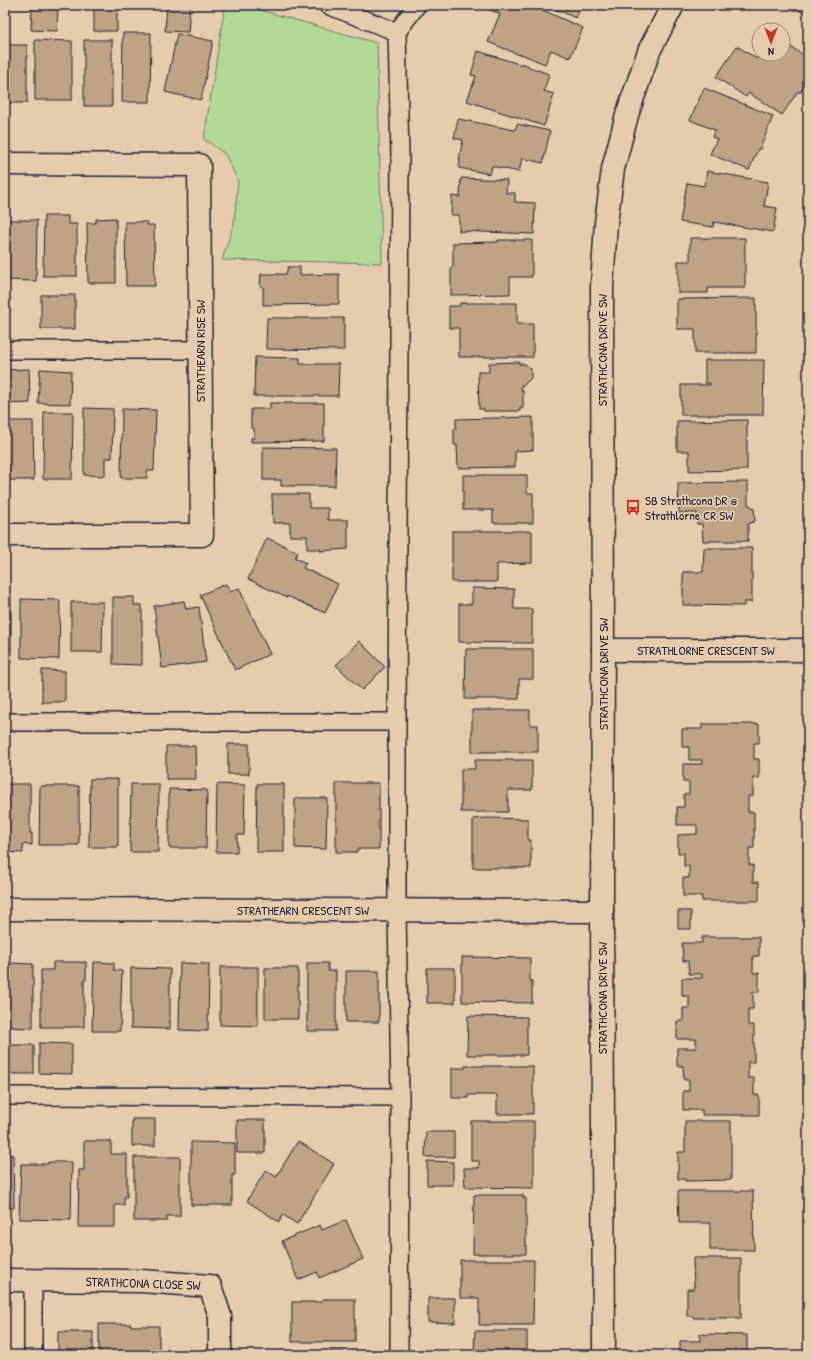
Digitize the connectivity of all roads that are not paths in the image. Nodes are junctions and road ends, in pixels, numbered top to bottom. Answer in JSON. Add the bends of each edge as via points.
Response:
{"nodes":[{"id":1,"x":327,"y":5,"type":"edge"},
{"id":2,"x":418,"y":5,"type":"edge"},
{"id":3,"x":673,"y":5,"type":"edge"},
{"id":4,"x":397,"y":32,"type":"junction"},
{"id":5,"x":5,"y":164,"type":"edge"},
{"id":6,"x":5,"y":350,"type":"edge"},
{"id":7,"x":200,"y":350,"type":"junction"},
{"id":8,"x":5,"y":535,"type":"edge"},
{"id":9,"x":603,"y":650,"type":"junction"},
{"id":10,"x":808,"y":650,"type":"edge"},
{"id":11,"x":5,"y":722,"type":"edge"},
{"id":12,"x":397,"y":722,"type":"junction"},
{"id":13,"x":5,"y":909,"type":"edge"},
{"id":14,"x":397,"y":911,"type":"junction"},
{"id":15,"x":602,"y":911,"type":"junction"},
{"id":16,"x":5,"y":1096,"type":"edge"},
{"id":17,"x":400,"y":1097,"type":"junction"},
{"id":18,"x":5,"y":1280,"type":"edge"},
{"id":19,"x":33,"y":1280,"type":"junction"},
{"id":20,"x":33,"y":1355,"type":"edge"},
{"id":21,"x":220,"y":1355,"type":"edge"},
{"id":22,"x":399,"y":1355,"type":"edge"},
{"id":23,"x":604,"y":1355,"type":"edge"}],
"edges":[{"from":1,"to":4,"type":"lane"},
{"from":2,"to":4,"type":"lane"},
{"from":3,"to":9,"type":"street","name":"STRATHCONA DRIVE SW","via":[[649,51],[626,115],[613,169],[606,223],[602,286]]},
{"from":4,"to":12,"type":"lane","via":[[400,157]]},
{"from":5,"to":7,"type":"street","name":"STRATHEARN RISE SW","via":[[200,165]]},
{"from":6,"to":7,"type":"lane"},
{"from":7,"to":8,"type":"street","name":"STRATHEARN RISE SW","via":[[202,535]]},
{"from":9,"to":10,"type":"street","name":"STRATHLORNE CRESCENT SW"},
{"from":9,"to":15,"type":"street","name":"STRATHCONA DRIVE SW"},
{"from":11,"to":12,"type":"lane"},
{"from":12,"to":14,"type":"lane"},
{"from":13,"to":14,"type":"street","name":"STRATHEARN CRESCENT SW"},
{"from":14,"to":15,"type":"street","name":"STRATHEARN CRESCENT SW"},
{"from":14,"to":17,"type":"lane"},
{"from":15,"to":23,"type":"street","name":"STRATHCONA DRIVE SW"},
{"from":16,"to":17,"type":"lane"},
{"from":17,"to":22,"type":"lane"},
{"from":18,"to":19,"type":"street","name":"STRATHCONA CLOSE SW"},
{"from":19,"to":20,"type":"lane"},
{"from":19,"to":21,"type":"street","name":"STRATHCONA CLOSE SW","via":[[210,1286],[220,1316]]}]}
